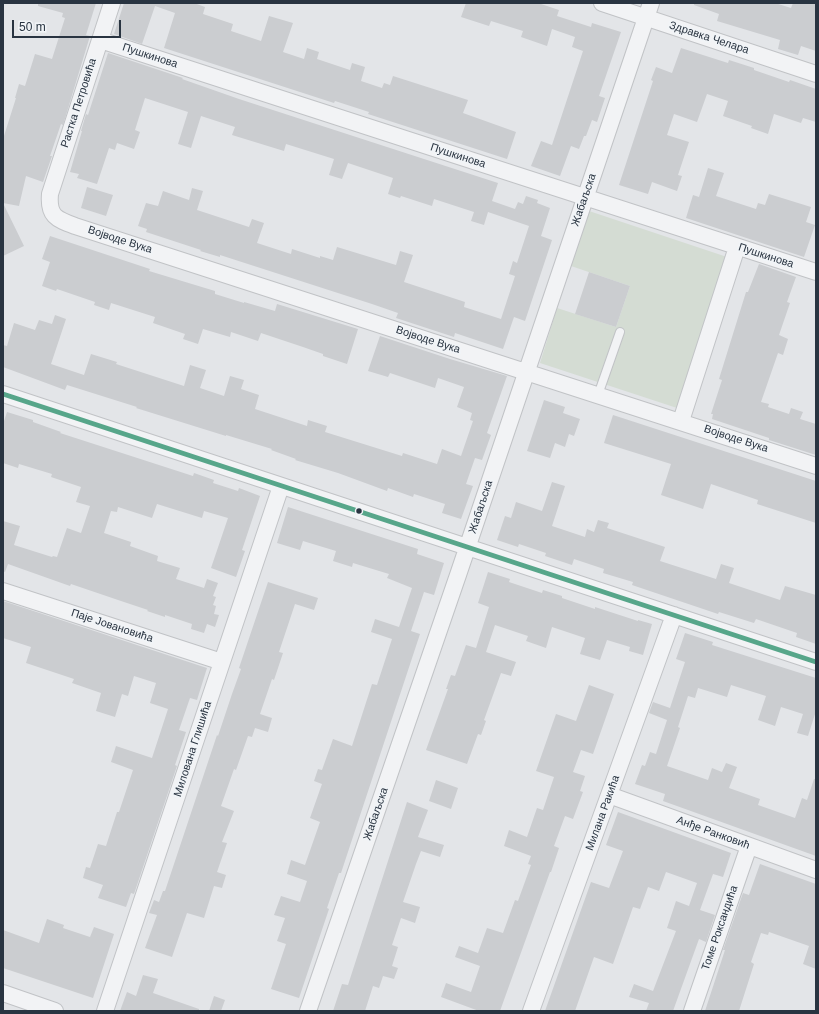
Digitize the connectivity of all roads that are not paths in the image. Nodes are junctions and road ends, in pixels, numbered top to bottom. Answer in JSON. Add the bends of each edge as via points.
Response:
{"nodes":[{"id":1,"x":112,"y":3,"type":"edge"},
{"id":2,"x":602,"y":3,"type":"edge"},
{"id":3,"x":649,"y":10,"type":"edge"},
{"id":4,"x":100,"y":40,"type":"junction"},
{"id":5,"x":816,"y":74,"type":"edge"},
{"id":6,"x":585,"y":198,"type":"junction"},
{"id":7,"x":49,"y":203,"type":"joint"},
{"id":8,"x":737,"y":247,"type":"junction"},
{"id":9,"x":816,"y":272,"type":"edge"},
{"id":10,"x":620,"y":332,"type":"dead end"},
{"id":11,"x":526,"y":372,"type":"junction"},
{"id":12,"x":3,"y":394,"type":"edge"},
{"id":13,"x":598,"y":395,"type":"junction"},
{"id":14,"x":681,"y":422,"type":"junction"},
{"id":15,"x":816,"y":466,"type":"edge"},
{"id":16,"x":280,"y":486,"type":"junction"},
{"id":17,"x":468,"y":548,"type":"junction"},
{"id":18,"x":3,"y":591,"type":"edge"},
{"id":19,"x":674,"y":615,"type":"junction"},
{"id":20,"x":222,"y":662,"type":"junction"},
{"id":21,"x":816,"y":662,"type":"edge"},
{"id":22,"x":609,"y":795,"type":"junction"},
{"id":23,"x":749,"y":846,"type":"junction"},
{"id":24,"x":816,"y":870,"type":"edge"},
{"id":25,"x":3,"y":994,"type":"edge"},
{"id":26,"x":55,"y":1011,"type":"edge"},
{"id":27,"x":105,"y":1011,"type":"edge"},
{"id":28,"x":308,"y":1011,"type":"edge"},
{"id":29,"x":531,"y":1011,"type":"edge"},
{"id":30,"x":692,"y":1011,"type":"edge"}],
"edges":[{"from":1,"to":4,"type":"street","name":"Растка Петровића"},
{"from":2,"to":3,"type":"street","name":"Здравка Челара"},
{"from":3,"to":5,"type":"street","name":"Здравка Челара"},
{"from":3,"to":6,"type":"street","name":"Жабаљска"},
{"from":4,"to":6,"type":"street","name":"Пушкинова"},
{"from":4,"to":7,"type":"street","name":"Растка Петровића"},
{"from":6,"to":8,"type":"street","name":"Пушкинова"},
{"from":6,"to":11,"type":"street","name":"Жабаљска"},
{"from":7,"to":11,"type":"street","name":"Војводе Вука","via":[[50,210],[57,218],[75,226]]},
{"from":8,"to":9,"type":"street","name":"Пушкинова"},
{"from":8,"to":14,"type":"street"},
{"from":10,"to":13,"type":"lane"},
{"from":11,"to":13,"type":"street","name":"Војводе Вука"},
{"from":11,"to":17,"type":"street","name":"Жабаљска"},
{"from":12,"to":16,"type":"street"},
{"from":13,"to":14,"type":"street","name":"Војводе Вука"},
{"from":14,"to":15,"type":"street","name":"Војводе Вука"},
{"from":16,"to":17,"type":"street"},
{"from":16,"to":20,"type":"street","name":"Милована Глишића"},
{"from":17,"to":19,"type":"street"},
{"from":17,"to":28,"type":"street","name":"Жабаљска"},
{"from":18,"to":20,"type":"street","name":"Паје Јовановића"},
{"from":19,"to":21,"type":"street"},
{"from":19,"to":22,"type":"street","name":"Милана Ракића"},
{"from":20,"to":27,"type":"street","name":"Милована Глишића"},
{"from":22,"to":23,"type":"street","name":"Анђе Ранковић"},
{"from":22,"to":29,"type":"street","name":"Милана Ракића"},
{"from":23,"to":24,"type":"street","name":"Анђе Ранковић"},
{"from":23,"to":30,"type":"street","name":"Томе Роксандића"},
{"from":25,"to":26,"type":"street"}]}
